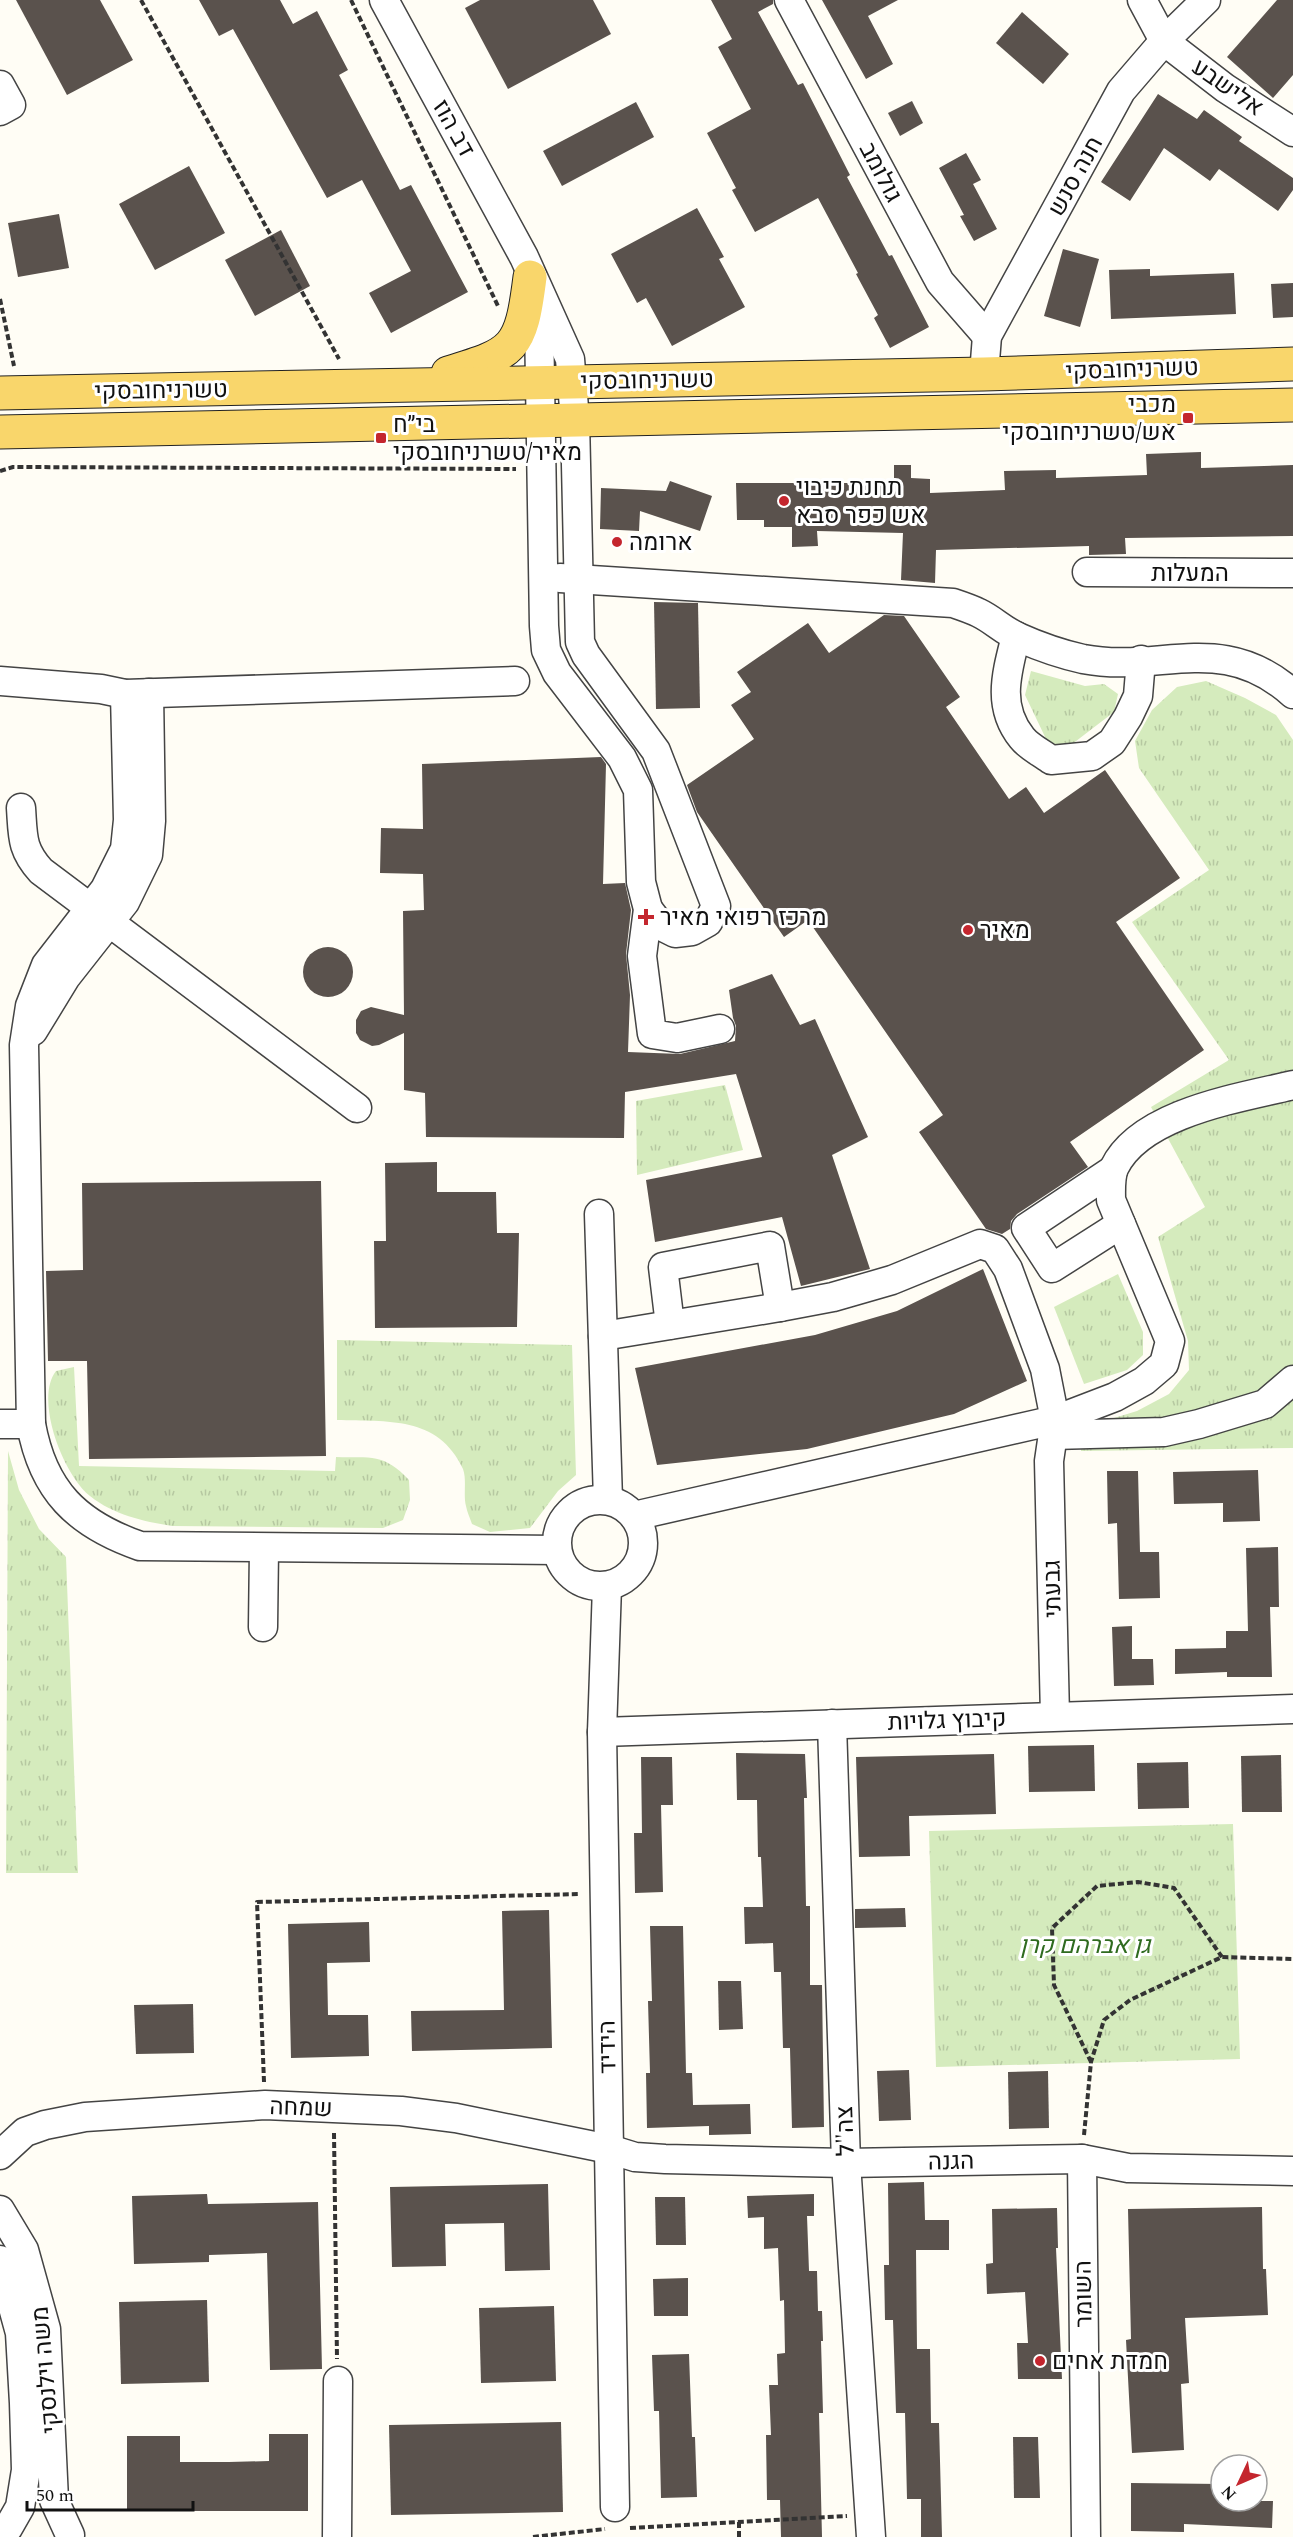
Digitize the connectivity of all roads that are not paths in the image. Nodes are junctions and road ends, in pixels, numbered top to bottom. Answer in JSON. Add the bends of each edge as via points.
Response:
{"nodes":[{"id":1,"x":384,"y":0,"type":"edge"},
{"id":2,"x":789,"y":0,"type":"edge"},
{"id":3,"x":1142,"y":0,"type":"edge"},
{"id":4,"x":1206,"y":0,"type":"edge"},
{"id":5,"x":1164,"y":41,"type":"junction"},
{"id":6,"x":1293,"y":132,"type":"edge"},
{"id":7,"x":527,"y":267,"type":"junction"},
{"id":8,"x":987,"y":336,"type":"junction"},
{"id":9,"x":1293,"y":364,"type":"edge"},
{"id":10,"x":984,"y":374,"type":"junction"},
{"id":11,"x":556,"y":382,"type":"junction"},
{"id":12,"x":410,"y":385,"type":"junction"},
{"id":13,"x":10,"y":393,"type":"edge"},
{"id":14,"x":1293,"y":405,"type":"edge"},
{"id":15,"x":575,"y":420,"type":"junction"},
{"id":16,"x":540,"y":421,"type":"junction"},
{"id":17,"x":46,"y":431,"type":"junction"},
{"id":18,"x":0,"y":432,"type":"edge"},
{"id":19,"x":0,"y":445,"type":"edge"},
{"id":20,"x":1087,"y":572,"type":"dead end"},
{"id":21,"x":1293,"y":573,"type":"edge"},
{"id":22,"x":543,"y":576,"type":"junction"},
{"id":23,"x":577,"y":580,"type":"junction"},
{"id":24,"x":1016,"y":636,"type":"junction"},
{"id":25,"x":1141,"y":660,"type":"junction"},
{"id":26,"x":0,"y":681,"type":"edge"},
{"id":27,"x":515,"y":681,"type":"dead end"},
{"id":28,"x":137,"y":693,"type":"junction"},
{"id":29,"x":1293,"y":694,"type":"edge"},
{"id":30,"x":0,"y":700,"type":"edge"},
{"id":31,"x":21,"y":808,"type":"dead end"},
{"id":32,"x":648,"y":909,"type":"junction"},
{"id":33,"x":100,"y":914,"type":"junction"},
{"id":34,"x":720,"y":1029,"type":"dead end"},
{"id":35,"x":1293,"y":1085,"type":"edge"},
{"id":36,"x":357,"y":1108,"type":"dead end"},
{"id":37,"x":1113,"y":1170,"type":"junction"},
{"id":38,"x":599,"y":1214,"type":"dead end"},
{"id":39,"x":1121,"y":1224,"type":"junction"},
{"id":40,"x":780,"y":1306,"type":"junction"},
{"id":41,"x":670,"y":1325,"type":"junction"},
{"id":42,"x":603,"y":1336,"type":"junction"},
{"id":43,"x":1293,"y":1380,"type":"edge"},
{"id":44,"x":0,"y":1424,"type":"edge"},
{"id":45,"x":31,"y":1424,"type":"junction"},
{"id":46,"x":1052,"y":1439,"type":"junction"},
{"id":47,"x":608,"y":1500,"type":"junction"},
{"id":48,"x":634,"y":1516,"type":"junction"},
{"id":49,"x":264,"y":1549,"type":"junction"},
{"id":50,"x":557,"y":1550,"type":"junction"},
{"id":51,"x":607,"y":1586,"type":"junction"},
{"id":52,"x":263,"y":1627,"type":"dead end"},
{"id":53,"x":1293,"y":1708,"type":"edge"},
{"id":54,"x":1054,"y":1716,"type":"junction"},
{"id":55,"x":832,"y":1724,"type":"junction"},
{"id":56,"x":602,"y":1732,"type":"junction"},
{"id":57,"x":609,"y":2149,"type":"junction"},
{"id":58,"x":0,"y":2155,"type":"edge"},
{"id":59,"x":1082,"y":2159,"type":"junction"},
{"id":60,"x":846,"y":2163,"type":"junction"},
{"id":61,"x":1293,"y":2171,"type":"edge"},
{"id":62,"x":0,"y":2210,"type":"edge"},
{"id":63,"x":0,"y":2260,"type":"edge"},
{"id":64,"x":338,"y":2381,"type":"road end"},
{"id":65,"x":12,"y":2403,"type":"edge"},
{"id":66,"x":615,"y":2518,"type":"road end"},
{"id":67,"x":870,"y":2526,"type":"edge"},
{"id":68,"x":4,"y":2532,"type":"edge"},
{"id":69,"x":70,"y":2536,"type":"edge"},
{"id":70,"x":337,"y":2537,"type":"edge"},
{"id":71,"x":1086,"y":2537,"type":"edge"}],
"edges":[{"from":1,"to":7,"type":"street","name":"דב הוז"},
{"from":2,"to":8,"type":"street","name":"גולומב","via":[[940,282]]},
{"from":3,"to":5,"type":"street"},
{"from":4,"to":5,"type":"street","name":"חנה סנש"},
{"from":5,"to":6,"type":"street","name":"אלישבע","via":[[1225,88]]},
{"from":5,"to":8,"type":"street","name":"חנה סנש","via":[[1121,91]]},
{"from":7,"to":11,"type":"street","name":"דב הוז","via":[[570,359]]},
{"from":7,"to":12,"type":"main road","via":[[525,315],[507,350],[489,361]]},
{"from":8,"to":10,"type":"street","name":"חנה סנש"},
{"from":9,"to":10,"type":"main road","name":"טשרניחובסקי"},
{"from":10,"to":11,"type":"main road","name":"טשרניחובסקי"},
{"from":11,"to":12,"type":"main road","name":"טשרניחובסקי"},
{"from":11,"to":15,"type":"street","name":"דב הוז"},
{"from":11,"to":16,"type":"street","name":"דב הוז"},
{"from":12,"to":13,"type":"main road","name":"טשרניחובסקי"},
{"from":14,"to":15,"type":"main road","name":"טשרניחובסקי"},
{"from":15,"to":16,"type":"main road","name":"טשרניחובסקי"},
{"from":15,"to":23,"type":"street","name":"דב הוז"},
{"from":16,"to":17,"type":"main road","name":"טשרניחובסקי"},
{"from":16,"to":22,"type":"street","name":"דב הוז"},
{"from":17,"to":18,"type":"main road","name":"טשרניחובסקי"},
{"from":17,"to":19,"type":"main road"},
{"from":20,"to":21,"type":"street","name":"המעלות"},
{"from":22,"to":23,"type":"street"},
{"from":22,"to":32,"type":"street","name":"דב הוז","via":[[546,650],[557,673],[622,758],[638,790],[641,882]]},
{"from":23,"to":24,"type":"street","via":[[953,603],[979,613]]},
{"from":23,"to":32,"type":"street","name":"דב הוז","via":[[580,642],[656,751],[716,906],[708,922],[692,931],[675,933],[661,926]]},
{"from":24,"to":25,"type":"street","via":[[1084,659]]},
{"from":24,"to":25,"type":"street","via":[[1005,702],[1023,740],[1051,760],[1092,756],[1112,742],[1138,696]]},
{"from":25,"to":29,"type":"street","via":[[1211,658],[1246,664]]},
{"from":26,"to":28,"type":"street"},
{"from":27,"to":28,"type":"street"},
{"from":28,"to":30,"type":"street","via":[[88,704]]},
{"from":28,"to":33,"type":"street","via":[[151,821],[148,855],[125,902]]},
{"from":31,"to":33,"type":"street","via":[[23,844],[29,858],[57,884]]},
{"from":32,"to":34,"type":"street","via":[[642,956],[652,1034],[677,1038]]},
{"from":33,"to":36,"type":"street"},
{"from":33,"to":45,"type":"street","via":[[24,1045]]},
{"from":35,"to":37,"type":"street","via":[[1157,1126],[1133,1143]]},
{"from":37,"to":39,"type":"street","via":[[1111,1200]]},
{"from":37,"to":39,"type":"street","via":[[1026,1228],[1052,1268]]},
{"from":38,"to":42,"type":"street"},
{"from":39,"to":46,"type":"street","via":[[1170,1341],[1164,1364]]},
{"from":40,"to":41,"type":"street","name":"גבעתי"},
{"from":40,"to":41,"type":"street","via":[[770,1246],[663,1267]]},
{"from":40,"to":46,"type":"street","name":"גבעתי","via":[[833,1297],[892,1280],[980,1244],[995,1249],[1008,1269],[1045,1369]]},
{"from":41,"to":42,"type":"street","name":"גבעתי"},
{"from":42,"to":47,"type":"street"},
{"from":43,"to":46,"type":"street","via":[[1265,1404],[1199,1424],[1164,1432]]},
{"from":44,"to":45,"type":"street"},
{"from":45,"to":49,"type":"street","via":[[35,1448],[60,1495],[91,1525],[115,1538],[140,1546]]},
{"from":46,"to":48,"type":"street"},
{"from":46,"to":54,"type":"street","name":"גבעתי"},
{"from":47,"to":48,"type":"street"},
{"from":47,"to":50,"type":"street","via":[[585,1502],[566,1515],[557,1535]]},
{"from":48,"to":51,"type":"street","via":[[642,1529],[641,1558],[633,1572]]},
{"from":49,"to":50,"type":"street"},
{"from":49,"to":52,"type":"street"},
{"from":50,"to":51,"type":"street","via":[[572,1576],[592,1586]]},
{"from":51,"to":56,"type":"street","name":"הידיד"},
{"from":53,"to":54,"type":"street","name":"קיבוץ גלויות"},
{"from":54,"to":55,"type":"street","name":"קיבוץ גלויות"},
{"from":55,"to":56,"type":"street","name":"קיבוץ גלויות"},
{"from":55,"to":60,"type":"street","name":"צה\"ל"},
{"from":56,"to":57,"type":"street","name":"הידיד"},
{"from":57,"to":58,"type":"street","name":"שמחה","via":[[456,2118],[401,2111],[265,2105],[85,2117],[26,2132]]},
{"from":57,"to":60,"type":"street","name":"הגנה","via":[[635,2157],[665,2159]]},
{"from":57,"to":66,"type":"street","name":"הידיד"},
{"from":59,"to":60,"type":"street","name":"הגנה"},
{"from":59,"to":61,"type":"street","name":"הגנה","via":[[1128,2168]]},
{"from":59,"to":71,"type":"street","name":"השומר"},
{"from":60,"to":67,"type":"street","name":"צה\"ל"},
{"from":62,"to":69,"type":"street","name":"משה וילנסקי","via":[[24,2250],[46,2330],[54,2500]]},
{"from":63,"to":65,"type":"street","name":"משה וילנסקי","via":[[20,2333]]},
{"from":64,"to":70,"type":"street"},
{"from":65,"to":68,"type":"street","name":"משה וילנסקי","via":[[26,2470],[20,2507]]},
{"from":68,"to":69,"type":"street","via":[[18,2523],[39,2519],[60,2526]]}]}
